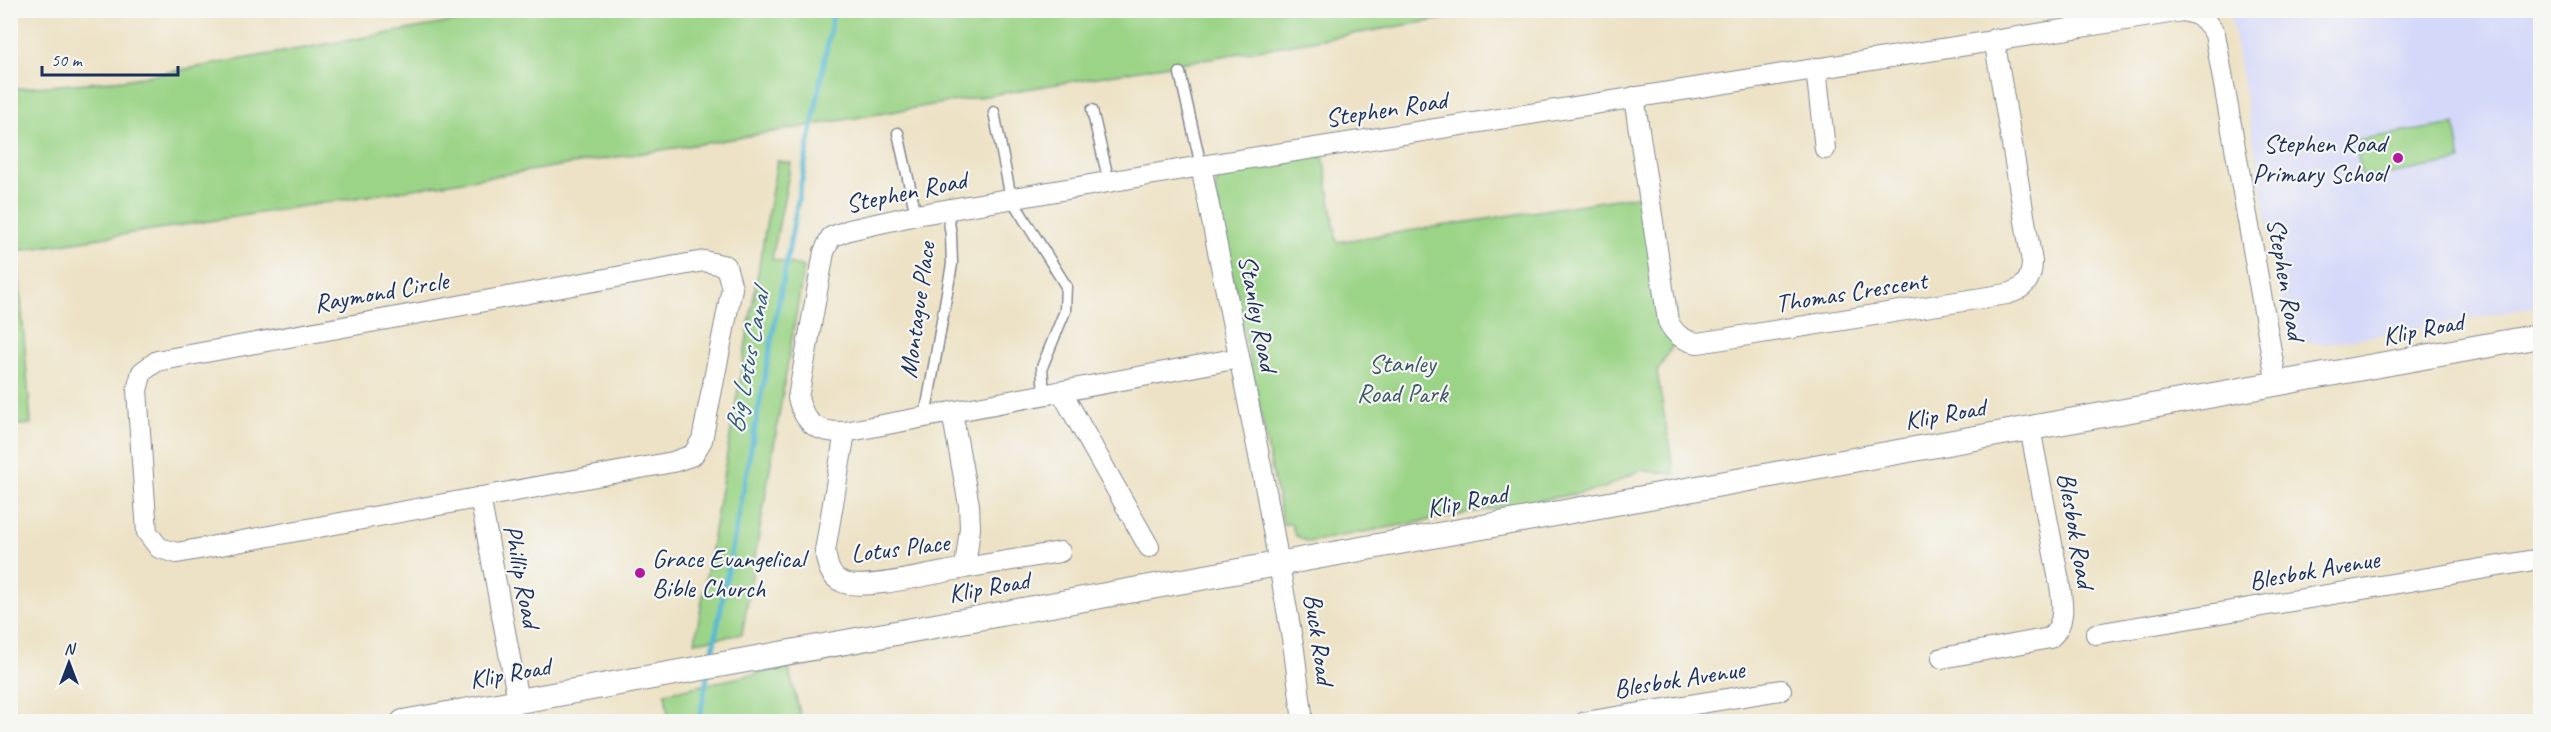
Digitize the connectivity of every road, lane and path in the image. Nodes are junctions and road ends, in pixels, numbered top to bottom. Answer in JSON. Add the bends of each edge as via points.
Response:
{"nodes":[{"id":1,"x":1994,"y":39,"type":"junction"},
{"id":2,"x":1816,"y":68,"type":"junction"},
{"id":3,"x":1180,"y":73,"type":"dead end"},
{"id":4,"x":1634,"y":97,"type":"junction"},
{"id":5,"x":1092,"y":110,"type":"dead end"},
{"id":6,"x":994,"y":112,"type":"dead end"},
{"id":7,"x":898,"y":133,"type":"dead end"},
{"id":8,"x":1825,"y":149,"type":"dead end"},
{"id":9,"x":1201,"y":166,"type":"junction"},
{"id":10,"x":1109,"y":182,"type":"junction"},
{"id":11,"x":1011,"y":198,"type":"junction"},
{"id":12,"x":947,"y":209,"type":"junction"},
{"id":13,"x":916,"y":215,"type":"junction"},
{"id":14,"x":2541,"y":336,"type":"edge"},
{"id":15,"x":1239,"y":358,"type":"junction"},
{"id":16,"x":2277,"y":385,"type":"junction"},
{"id":17,"x":1053,"y":393,"type":"junction"},
{"id":18,"x":952,"y":412,"type":"junction"},
{"id":19,"x":925,"y":417,"type":"junction"},
{"id":20,"x":2030,"y":429,"type":"junction"},
{"id":21,"x":845,"y":432,"type":"junction"},
{"id":22,"x":480,"y":497,"type":"junction"},
{"id":23,"x":1149,"y":546,"type":"dead end"},
{"id":24,"x":1060,"y":552,"type":"dead end"},
{"id":25,"x":2541,"y":559,"type":"edge"},
{"id":26,"x":1280,"y":565,"type":"junction"},
{"id":27,"x":965,"y":568,"type":"junction"},
{"id":28,"x":2096,"y":634,"type":"dead end"},
{"id":29,"x":1942,"y":658,"type":"dead end"},
{"id":30,"x":1781,"y":690,"type":"dead end"},
{"id":31,"x":518,"y":701,"type":"junction"},
{"id":32,"x":403,"y":722,"type":"edge"},
{"id":33,"x":1303,"y":722,"type":"edge"},
{"id":34,"x":1585,"y":722,"type":"edge"}],
"edges":[{"from":1,"to":2,"type":"street","name":"Stephen Road"},
{"from":1,"to":4,"type":"street","name":"Thomas Crescent","via":[[2032,262],[2029,280],[2016,292],[2007,294],[1698,343],[1683,339],[1668,321]]},
{"from":1,"to":16,"type":"street","name":"Stephen Road","via":[[2170,11],[2192,12],[2209,23],[2228,101]]},
{"from":2,"to":4,"type":"street","name":"Stephen Road"},
{"from":2,"to":8,"type":"street"},
{"from":3,"to":9,"type":"lane","name":"Stanley Road"},
{"from":4,"to":9,"type":"street","name":"Stephen Road"},
{"from":5,"to":10,"type":"lane"},
{"from":6,"to":11,"type":"lane"},
{"from":7,"to":13,"type":"lane"},
{"from":9,"to":10,"type":"street","name":"Stephen Road"},
{"from":9,"to":15,"type":"street","name":"Stanley Road"},
{"from":10,"to":11,"type":"street","name":"Stephen Road"},
{"from":11,"to":12,"type":"street","name":"Stephen Road"},
{"from":11,"to":17,"type":"lane","via":[[1066,286],[1065,311],[1042,367]]},
{"from":12,"to":13,"type":"street","name":"Stephen Road"},
{"from":12,"to":19,"type":"lane","name":"Montague Place","via":[[952,264]]},
{"from":13,"to":21,"type":"street","name":"Stephen Road","via":[[831,237],[824,252],[798,398],[802,414],[815,428]]},
{"from":14,"to":16,"type":"street","name":"Klip Road"},
{"from":15,"to":17,"type":"street","name":"Stephen Road"},
{"from":15,"to":26,"type":"street","name":"Stanley Road"},
{"from":16,"to":20,"type":"street","name":"Klip Road"},
{"from":17,"to":18,"type":"street","name":"Stephen Road"},
{"from":17,"to":23,"type":"street"},
{"from":18,"to":19,"type":"street","name":"Stephen Road"},
{"from":18,"to":27,"type":"street","name":"Lotus Place","via":[[969,505]]},
{"from":19,"to":21,"type":"street","name":"Stephen Road"},
{"from":20,"to":26,"type":"street","name":"Klip Road"},
{"from":20,"to":29,"type":"street","name":"Blesbok Road","via":[[2063,605],[2058,631],[2050,638]]},
{"from":21,"to":27,"type":"street","name":"Lotus Place","via":[[825,551],[833,576],[860,586]]},
{"from":22,"to":22,"type":"street","name":"Raymond Circle","via":[[177,553],[159,548],[147,532],[137,390],[142,372],[157,361],[657,269],[704,261],[726,266],[732,288],[702,440],[693,455]]},
{"from":22,"to":31,"type":"street","name":"Phillip Road"},
{"from":24,"to":27,"type":"street"},
{"from":25,"to":28,"type":"street","name":"Blesbok Avenue"},
{"from":26,"to":31,"type":"street","name":"Klip Road"},
{"from":26,"to":33,"type":"street","name":"Buck Road"},
{"from":30,"to":34,"type":"street","name":"Blesbok Avenue"},
{"from":31,"to":32,"type":"street","name":"Klip Road"}]}
